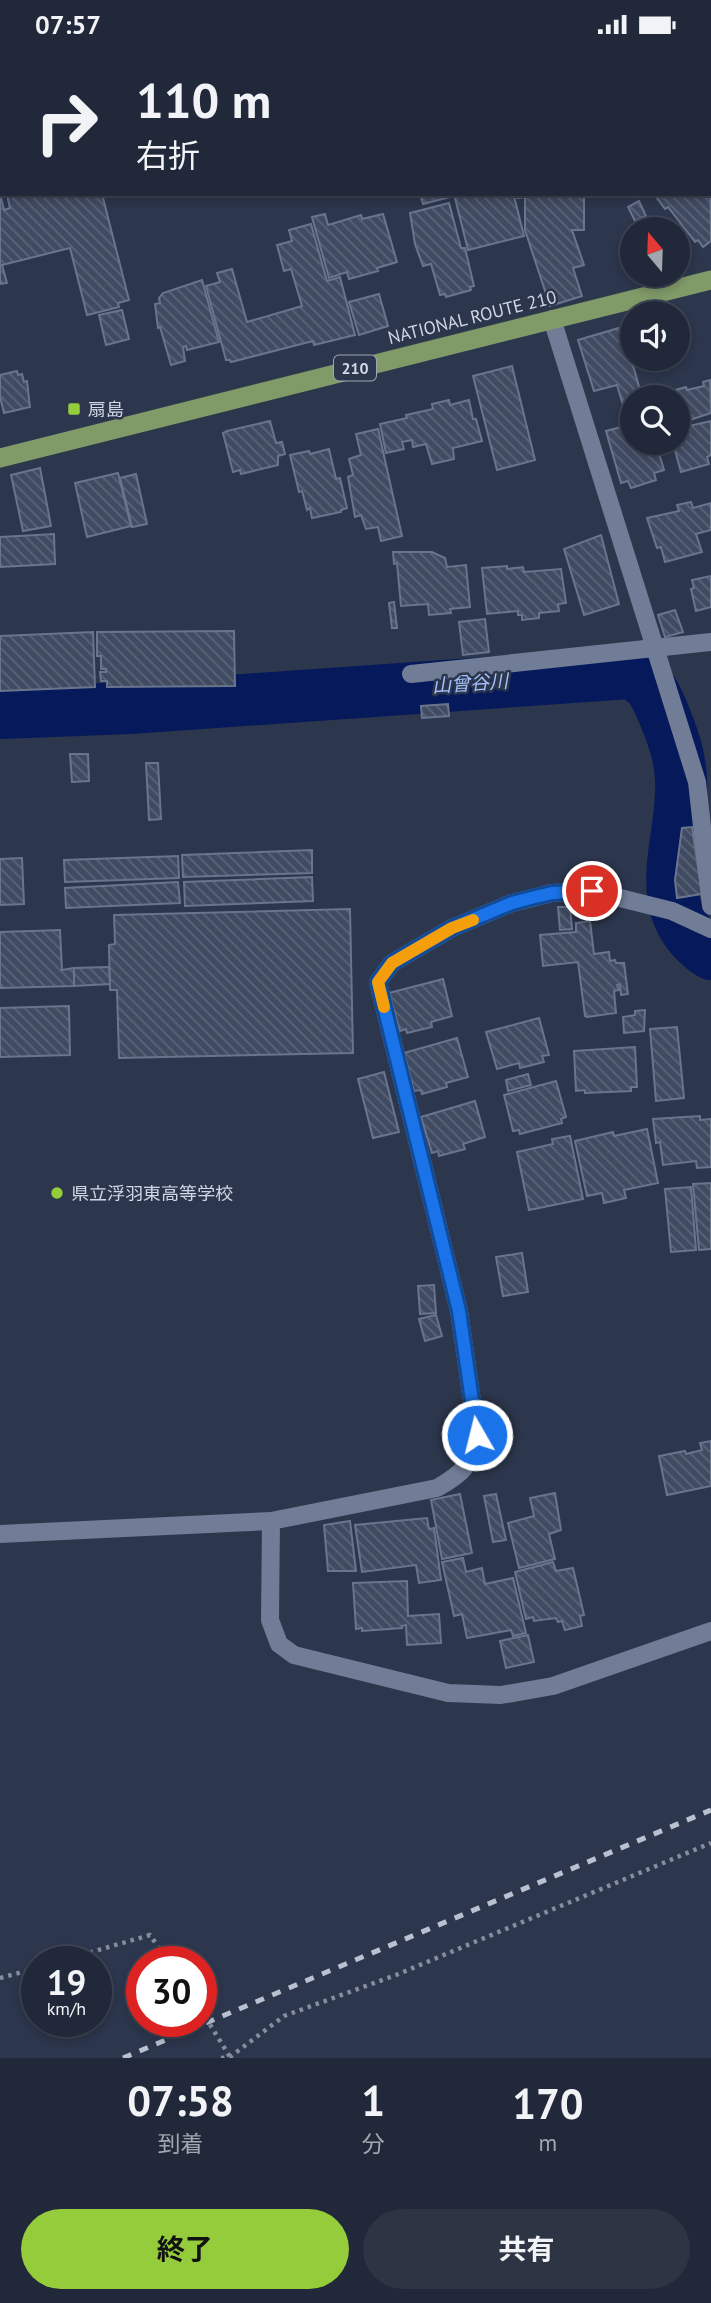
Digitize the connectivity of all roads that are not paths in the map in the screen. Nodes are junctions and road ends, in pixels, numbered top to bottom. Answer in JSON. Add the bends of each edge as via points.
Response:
{"nodes":[{"id":1,"x":711,"y":280,"type":"edge"},
{"id":2,"x":552,"y":319,"type":"junction"},
{"id":3,"x":0,"y":458,"type":"edge"},
{"id":4,"x":711,"y":642,"type":"edge"},
{"id":5,"x":654,"y":647,"type":"junction"},
{"id":6,"x":411,"y":674,"type":"dead end"},
{"id":7,"x":711,"y":906,"type":"edge"},
{"id":8,"x":711,"y":929,"type":"edge"},
{"id":9,"x":271,"y":1521,"type":"junction"},
{"id":10,"x":0,"y":1534,"type":"edge"},
{"id":11,"x":711,"y":1631,"type":"edge"}],
"edges":[{"from":1,"to":2,"type":"highway","name":"NATIONAL ROUTE 210","number":"210"},
{"from":2,"to":3,"type":"highway","name":"NATIONAL ROUTE 210","number":"210"},
{"from":2,"to":5,"type":"street"},
{"from":4,"to":5,"type":"street"},
{"from":5,"to":6,"type":"street"},
{"from":5,"to":7,"type":"street","via":[[697,782]]},
{"from":8,"to":9,"type":"street","via":[[680,914],[592,891],[552,893],[512,903],[452,928],[392,963],[378,982],[459,1311],[477,1435],[473,1455],[458,1476],[437,1488]]},
{"from":9,"to":10,"type":"street"},
{"from":9,"to":11,"type":"street","via":[[270,1620],[279,1644],[294,1655],[448,1693],[501,1695],[553,1686]]}]}
